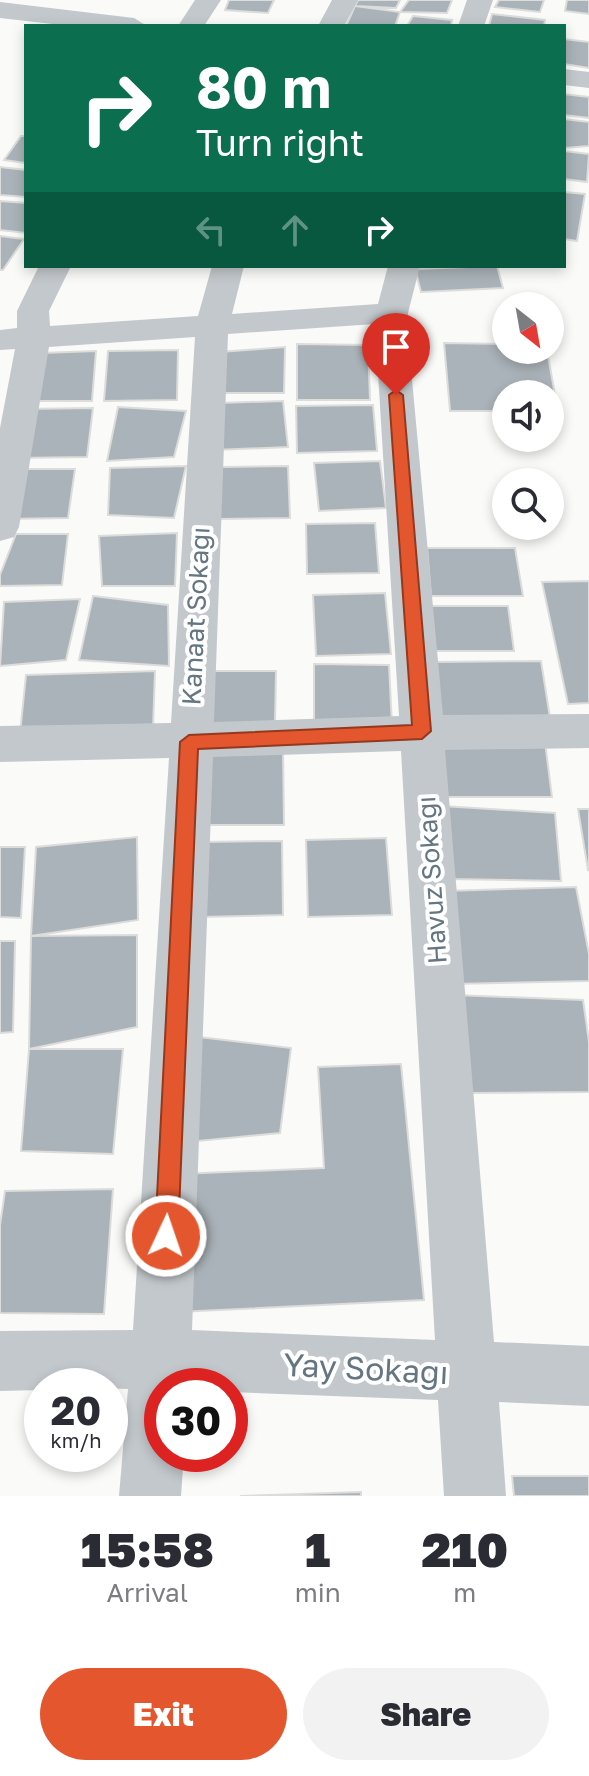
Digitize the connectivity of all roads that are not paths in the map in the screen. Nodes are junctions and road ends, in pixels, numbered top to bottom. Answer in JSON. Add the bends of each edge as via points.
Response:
{"nodes":[{"id":1,"x":208,"y":0,"type":"edge"},
{"id":2,"x":345,"y":0,"type":"edge"},
{"id":3,"x":480,"y":0,"type":"edge"},
{"id":4,"x":0,"y":10,"type":"edge"},
{"id":5,"x":117,"y":24,"type":"edge"},
{"id":6,"x":192,"y":24,"type":"edge"},
{"id":7,"x":332,"y":24,"type":"edge"},
{"id":8,"x":472,"y":24,"type":"edge"},
{"id":9,"x":566,"y":77,"type":"edge"},
{"id":10,"x":589,"y":80,"type":"edge"},
{"id":11,"x":54,"y":268,"type":"edge"},
{"id":12,"x":227,"y":268,"type":"edge"},
{"id":13,"x":403,"y":268,"type":"edge"},
{"id":14,"x":392,"y":313,"type":"junction"},
{"id":15,"x":212,"y":325,"type":"junction"},
{"id":16,"x":17,"y":340,"type":"edge"},
{"id":17,"x":0,"y":527,"type":"edge"},
{"id":18,"x":422,"y":731,"type":"junction"},
{"id":19,"x":589,"y":731,"type":"edge"},
{"id":20,"x":189,"y":742,"type":"junction"},
{"id":21,"x":0,"y":744,"type":"edge"},
{"id":22,"x":161,"y":1359,"type":"junction"},
{"id":23,"x":0,"y":1361,"type":"edge"},
{"id":24,"x":466,"y":1373,"type":"junction"},
{"id":25,"x":589,"y":1376,"type":"edge"},
{"id":26,"x":150,"y":1496,"type":"edge"},
{"id":27,"x":475,"y":1496,"type":"edge"}],
"edges":[{"from":1,"to":6,"type":"street"},
{"from":2,"to":7,"type":"street"},
{"from":3,"to":8,"type":"street"},
{"from":4,"to":5,"type":"street"},
{"from":9,"to":10,"type":"street"},
{"from":11,"to":16,"type":"street"},
{"from":12,"to":15,"type":"street","name":"Kanaat Sokağı"},
{"from":13,"to":14,"type":"street","name":"Havuz Sokağı"},
{"from":14,"to":15,"type":"street"},
{"from":14,"to":18,"type":"street","name":"Havuz Sokağı"},
{"from":15,"to":16,"type":"street"},
{"from":15,"to":20,"type":"street","name":"Kanaat Sokağı"},
{"from":16,"to":17,"type":"street"},
{"from":18,"to":19,"type":"street"},
{"from":18,"to":20,"type":"street"},
{"from":18,"to":24,"type":"street","name":"Havuz Sokağı"},
{"from":20,"to":21,"type":"street"},
{"from":20,"to":22,"type":"street","name":"Kanaat Sokağı"},
{"from":22,"to":23,"type":"street","name":"Yay Sokağı"},
{"from":22,"to":24,"type":"street","name":"Yay Sokağı"},
{"from":22,"to":26,"type":"street","name":"Kanaat Sokağı"},
{"from":24,"to":25,"type":"street","name":"Yay Sokağı"},
{"from":24,"to":27,"type":"street","name":"Havuz Sokağı"}]}
